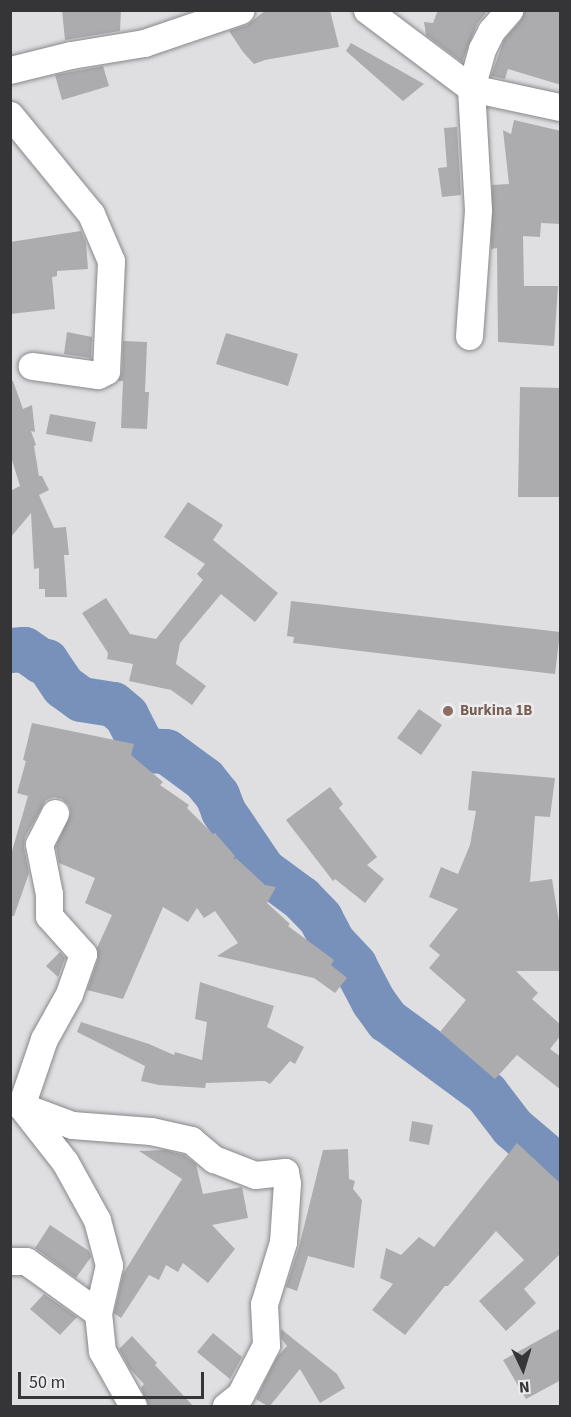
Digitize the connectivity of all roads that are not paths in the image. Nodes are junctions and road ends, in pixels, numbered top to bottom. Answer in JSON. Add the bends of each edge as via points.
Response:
{"nodes":[{"id":1,"x":241,"y":10,"type":"edge"},
{"id":2,"x":367,"y":10,"type":"edge"},
{"id":3,"x":509,"y":10,"type":"edge"},
{"id":4,"x":10,"y":70,"type":"edge"},
{"id":5,"x":471,"y":88,"type":"junction"},
{"id":6,"x":561,"y":107,"type":"edge"},
{"id":7,"x":10,"y":115,"type":"edge"},
{"id":8,"x":469,"y":336,"type":"dead end"},
{"id":9,"x":32,"y":366,"type":"dead end"},
{"id":10,"x":55,"y":813,"type":"dead end"},
{"id":11,"x":16,"y":1102,"type":"edge"},
{"id":12,"x":10,"y":1261,"type":"edge"},
{"id":13,"x":98,"y":1313,"type":"junction"},
{"id":14,"x":133,"y":1407,"type":"edge"},
{"id":15,"x":226,"y":1407,"type":"edge"}],
"edges":[{"from":1,"to":4,"type":"street","via":[[144,43]]},
{"from":2,"to":5,"type":"street"},
{"from":3,"to":5,"type":"street","via":[[482,48]]},
{"from":5,"to":6,"type":"street"},
{"from":5,"to":8,"type":"street","via":[[478,210]]},
{"from":7,"to":9,"type":"street","via":[[91,214],[111,261],[106,371],[98,375]]},
{"from":10,"to":11,"type":"street","via":[[39,844],[49,894],[49,916],[83,954],[69,994]]},
{"from":11,"to":13,"type":"street","via":[[64,1162],[97,1220],[109,1265]]},
{"from":11,"to":15,"type":"street","via":[[72,1125],[151,1131],[191,1140],[214,1159],[255,1175],[285,1172],[284,1242],[264,1304],[266,1345],[240,1395]]},
{"from":12,"to":13,"type":"street","via":[[26,1261]]},
{"from":13,"to":14,"type":"street","via":[[102,1351]]}]}
